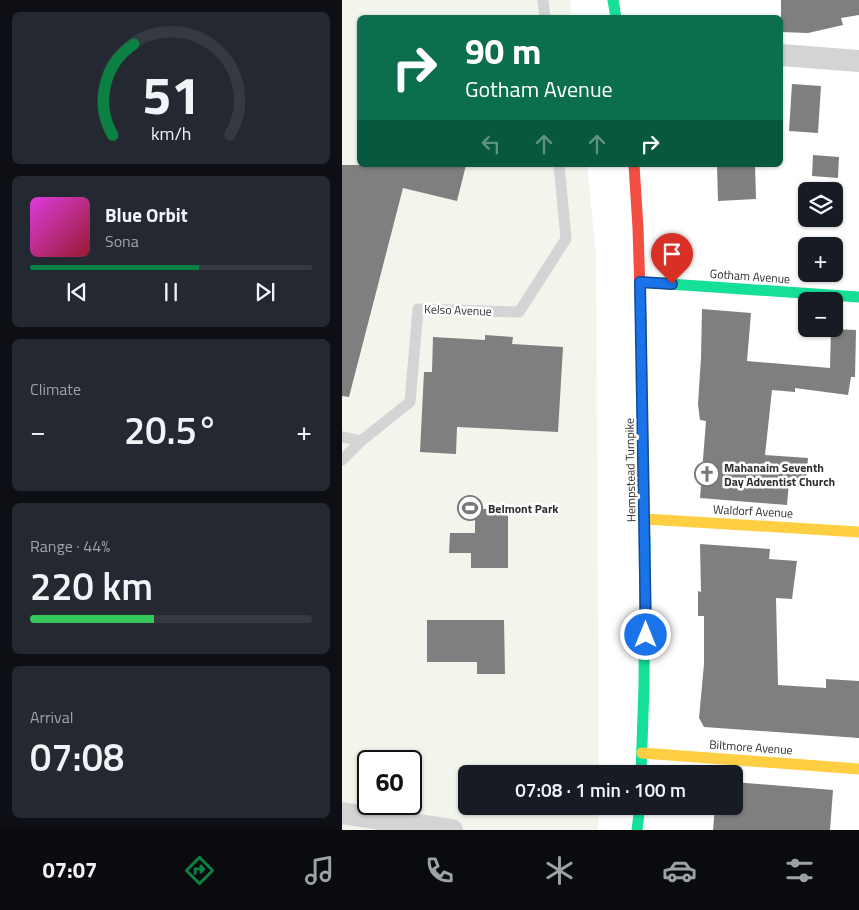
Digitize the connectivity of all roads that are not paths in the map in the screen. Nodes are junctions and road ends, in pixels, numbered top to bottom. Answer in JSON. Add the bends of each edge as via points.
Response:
{"nodes":[{"id":1,"x":543,"y":0,"type":"edge"},
{"id":2,"x":613,"y":0,"type":"edge"},
{"id":3,"x":544,"y":15,"type":"edge"},
{"id":4,"x":616,"y":15,"type":"edge"},
{"id":5,"x":783,"y":55,"type":"edge"},
{"id":6,"x":858,"y":61,"type":"edge"},
{"id":7,"x":559,"y":167,"type":"edge"},
{"id":8,"x":634,"y":167,"type":"edge"},
{"id":9,"x":640,"y":282,"type":"junction"},
{"id":10,"x":858,"y":298,"type":"edge"},
{"id":11,"x":342,"y":437,"type":"edge"},
{"id":12,"x":360,"y":441,"type":"junction"},
{"id":13,"x":342,"y":460,"type":"edge"},
{"id":14,"x":645,"y":519,"type":"junction"},
{"id":15,"x":858,"y":532,"type":"edge"},
{"id":16,"x":642,"y":753,"type":"junction"},
{"id":17,"x":641,"y":765,"type":"edge"},
{"id":18,"x":858,"y":769,"type":"edge"},
{"id":19,"x":342,"y":813,"type":"edge"},
{"id":20,"x":639,"y":815,"type":"edge"},
{"id":21,"x":452,"y":830,"type":"edge"},
{"id":22,"x":637,"y":830,"type":"edge"}],
"edges":[{"from":1,"to":3,"type":"lane"},
{"from":2,"to":4,"type":"main road"},
{"from":5,"to":6,"type":"street"},
{"from":7,"to":12,"type":"lane","name":"Kelso Avenue","via":[[566,239],[519,312],[418,309],[410,402]]},
{"from":8,"to":9,"type":"main road","name":"Hempstead Turnpike"},
{"from":9,"to":10,"type":"main road","name":"Gotham Avenue"},
{"from":9,"to":14,"type":"main road","name":"Hempstead Turnpike"},
{"from":11,"to":12,"type":"lane"},
{"from":12,"to":13,"type":"lane","name":"Kelso Avenue"},
{"from":14,"to":15,"type":"main road","name":"Waldorf Avenue"},
{"from":14,"to":16,"type":"main road","name":"Hempstead Turnpike","via":[[646,654]]},
{"from":16,"to":17,"type":"main road","name":"Hempstead Turnpike"},
{"from":16,"to":18,"type":"main road","name":"Biltmore Avenue"},
{"from":19,"to":21,"type":"street"},
{"from":20,"to":22,"type":"main road"}]}
